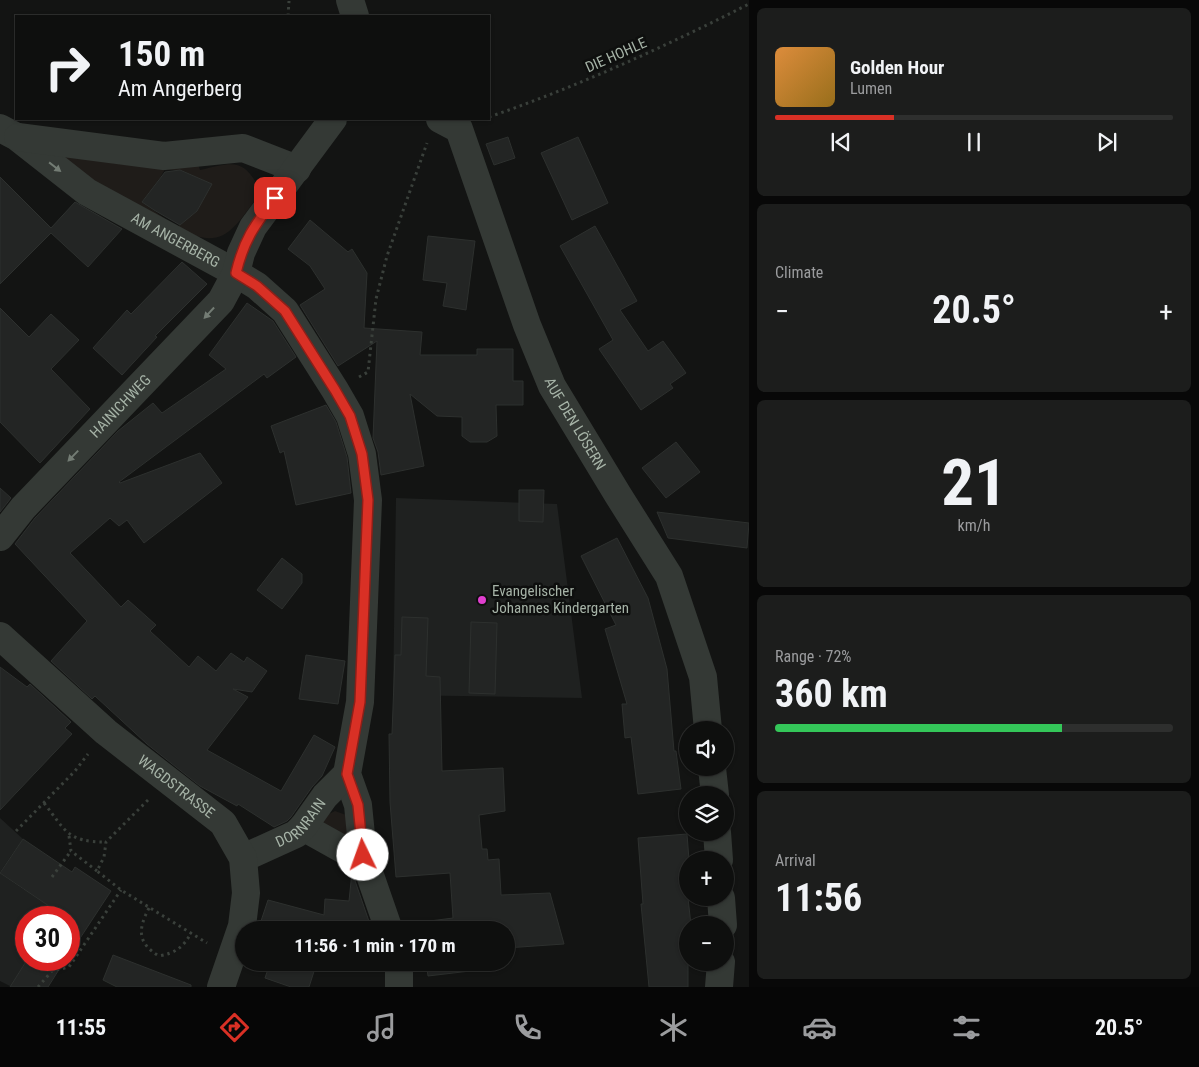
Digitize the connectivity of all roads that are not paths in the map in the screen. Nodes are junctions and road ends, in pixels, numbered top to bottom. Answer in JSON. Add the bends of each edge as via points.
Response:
{"nodes":[{"id":1,"x":350,"y":0,"type":"edge"},
{"id":2,"x":355,"y":15,"type":"edge"},
{"id":3,"x":332,"y":120,"type":"edge"},
{"id":4,"x":434,"y":128,"type":"edge"},
{"id":5,"x":8,"y":132,"type":"edge"},
{"id":6,"x":297,"y":169,"type":"junction"},
{"id":7,"x":236,"y":273,"type":"junction"},
{"id":8,"x":0,"y":537,"type":"edge"},
{"id":9,"x":0,"y":636,"type":"edge"},
{"id":10,"x":707,"y":721,"type":"edge"},
{"id":11,"x":347,"y":774,"type":"junction"},
{"id":12,"x":303,"y":827,"type":"junction"},
{"id":13,"x":363,"y":855,"type":"junction"},
{"id":14,"x":243,"y":858,"type":"junction"},
{"id":15,"x":386,"y":921,"type":"edge"},
{"id":16,"x":399,"y":971,"type":"edge"},
{"id":17,"x":720,"y":971,"type":"edge"},
{"id":18,"x":221,"y":987,"type":"edge"},
{"id":19,"x":399,"y":987,"type":"edge"},
{"id":20,"x":719,"y":987,"type":"edge"}],
"edges":[{"from":1,"to":2,"type":"street"},
{"from":3,"to":6,"type":"street","name":"AM ANGERBERG"},
{"from":4,"to":10,"type":"street","name":"AUF DEN LÖSERN","via":[[459,129],[552,386],[670,576],[703,677]]},
{"from":5,"to":6,"type":"street","name":"AM ANGERBERG","via":[[164,156],[243,148]]},
{"from":5,"to":7,"type":"street","name":"AM ANGERBERG","one_way":true,"via":[[87,192]]},
{"from":6,"to":7,"type":"street","name":"AM ANGERBERG","via":[[253,227]]},
{"from":7,"to":8,"type":"street","name":"HAINICHWEG","one_way":true,"via":[[221,301],[23,508]]},
{"from":7,"to":11,"type":"street","via":[[257,286],[285,311],[350,416],[362,454],[368,500],[360,702]]},
{"from":9,"to":14,"type":"street","name":"WAGDSTRASSE","via":[[106,732],[223,823]]},
{"from":11,"to":12,"type":"street","name":"DORNRAIN","via":[[325,796]]},
{"from":11,"to":13,"type":"street","via":[[358,805]]},
{"from":12,"to":13,"type":"street","via":[[346,851]]},
{"from":12,"to":14,"type":"street","name":"DORNRAIN","via":[[296,834]]},
{"from":13,"to":15,"type":"street"},
{"from":14,"to":18,"type":"street","name":"WAGDSTRASSE","via":[[246,893],[242,926]]},
{"from":16,"to":19,"type":"street"},
{"from":17,"to":20,"type":"street"}]}
